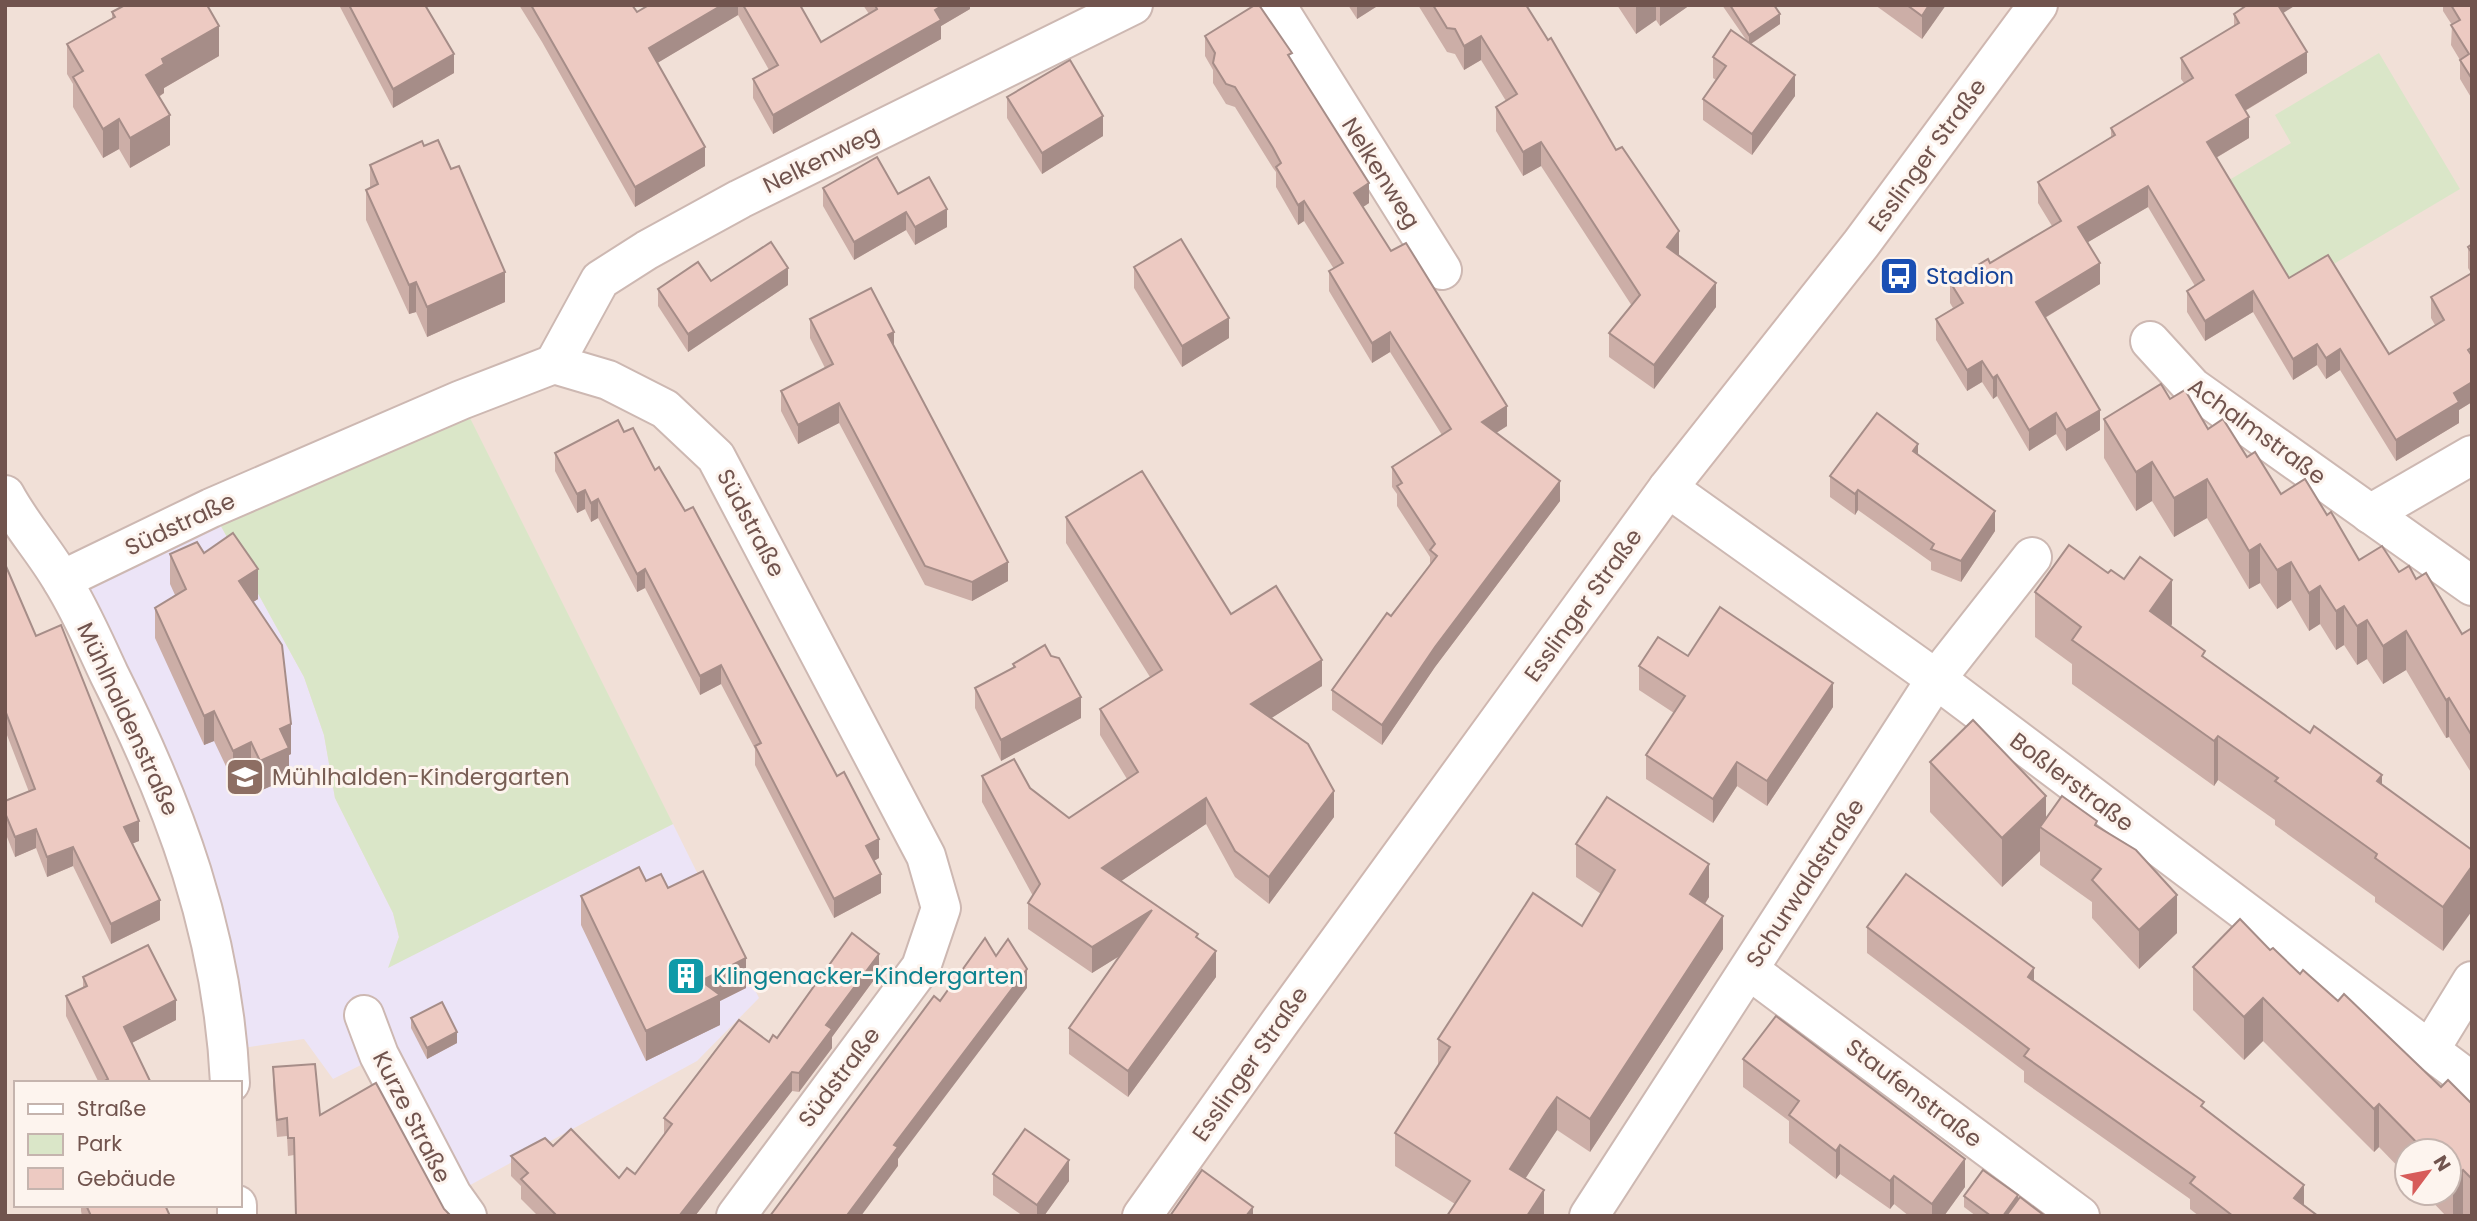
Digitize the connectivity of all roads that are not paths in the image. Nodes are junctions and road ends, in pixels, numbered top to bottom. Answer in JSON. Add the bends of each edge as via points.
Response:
{"nodes":[{"id":1,"x":1133,"y":5,"type":"edge"},
{"id":2,"x":1276,"y":5,"type":"edge"},
{"id":3,"x":2038,"y":5,"type":"edge"},
{"id":4,"x":1442,"y":270,"type":"dead end"},
{"id":5,"x":2150,"y":341,"type":"dead end"},
{"id":6,"x":554,"y":364,"type":"junction"},
{"id":7,"x":2472,"y":455,"type":"edge"},
{"id":8,"x":1668,"y":488,"type":"junction"},
{"id":9,"x":5,"y":495,"type":"edge"},
{"id":10,"x":2370,"y":514,"type":"junction"},
{"id":11,"x":2032,"y":557,"type":"dead end"},
{"id":12,"x":62,"y":580,"type":"junction"},
{"id":13,"x":2472,"y":586,"type":"edge"},
{"id":14,"x":1936,"y":679,"type":"junction"},
{"id":15,"x":1749,"y":970,"type":"junction"},
{"id":16,"x":2472,"y":981,"type":"edge"},
{"id":17,"x":364,"y":1015,"type":"dead end"},
{"id":18,"x":2429,"y":1051,"type":"junction"},
{"id":19,"x":230,"y":1081,"type":"edge"},
{"id":20,"x":2472,"y":1082,"type":"edge"},
{"id":21,"x":467,"y":1216,"type":"edge"},
{"id":22,"x":736,"y":1216,"type":"edge"},
{"id":23,"x":1142,"y":1216,"type":"edge"},
{"id":24,"x":1589,"y":1216,"type":"edge"},
{"id":25,"x":2080,"y":1216,"type":"edge"}],
"edges":[{"from":1,"to":6,"type":"street","name":"Nelkenweg","via":[[740,198],[647,250],[600,280]]},
{"from":2,"to":4,"type":"street","name":"Nelkenweg"},
{"from":3,"to":8,"type":"street","name":"Esslinger Straße","via":[[1861,244]]},
{"from":5,"to":10,"type":"street","name":"Achalmstraße","via":[[2192,387]]},
{"from":6,"to":12,"type":"street","name":"Südstraße","via":[[211,508]]},
{"from":6,"to":22,"type":"street","name":"Südstraße","via":[[608,380],[664,409],[716,457],[926,856],[941,908],[921,967]]},
{"from":7,"to":10,"type":"street"},
{"from":8,"to":14,"type":"street","name":"Boßlerstraße"},
{"from":8,"to":23,"type":"street","name":"Esslinger Straße"},
{"from":9,"to":12,"type":"street","name":"Mühlhaldenstraße"},
{"from":10,"to":13,"type":"street","name":"Achalmstraße"},
{"from":11,"to":14,"type":"street","name":"Schurwaldstraße"},
{"from":12,"to":19,"type":"street","name":"Mühlhaldenstraße","via":[[151,757],[190,859],[213,947]]},
{"from":14,"to":15,"type":"street","name":"Schurwaldstraße"},
{"from":14,"to":18,"type":"street","name":"Boßlerstraße"},
{"from":15,"to":24,"type":"street","name":"Schurwaldstraße"},
{"from":15,"to":25,"type":"street","name":"Staufenstraße"},
{"from":16,"to":18,"type":"street"},
{"from":17,"to":21,"type":"street","name":"Kurze Straße","via":[[379,1055]]},
{"from":18,"to":20,"type":"street","name":"Boßlerstraße"}]}
